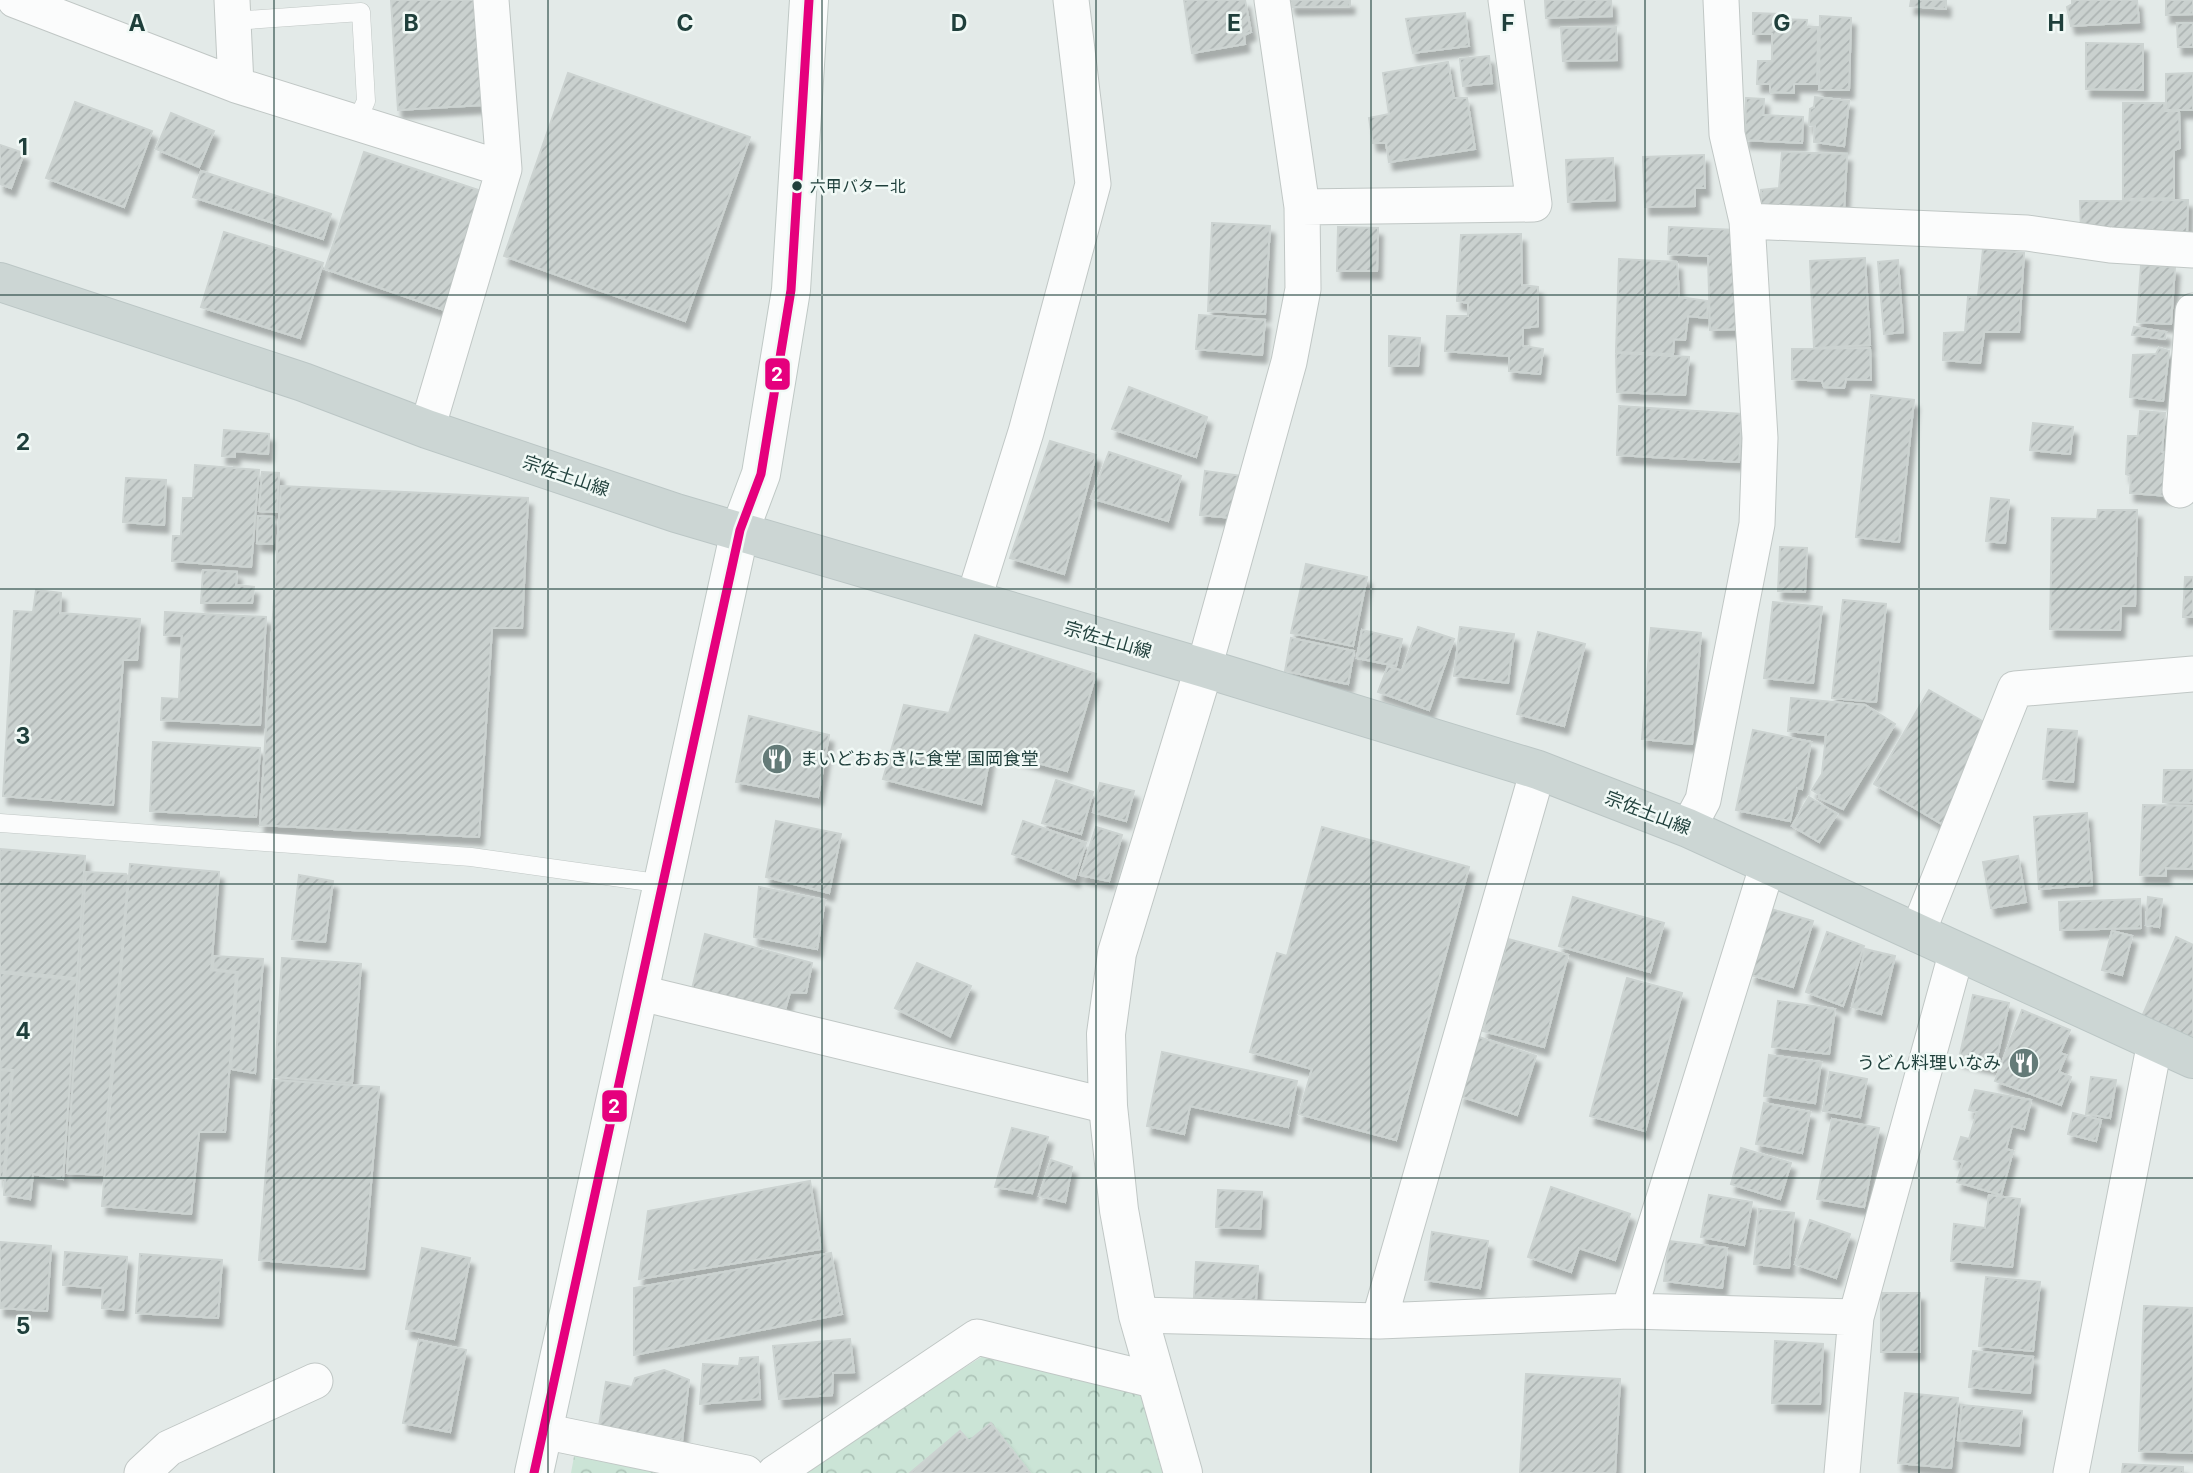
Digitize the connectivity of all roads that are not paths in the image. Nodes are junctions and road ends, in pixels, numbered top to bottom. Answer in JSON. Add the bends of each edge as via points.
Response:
{"nodes":[{"id":1,"x":15,"y":0,"type":"edge"},
{"id":2,"x":491,"y":0,"type":"edge"},
{"id":3,"x":808,"y":0,"type":"edge"},
{"id":4,"x":1071,"y":0,"type":"edge"},
{"id":5,"x":1272,"y":0,"type":"edge"},
{"id":6,"x":1506,"y":0,"type":"edge"},
{"id":7,"x":1721,"y":0,"type":"edge"},
{"id":8,"x":232,"y":11,"type":"edge"},
{"id":9,"x":236,"y":85,"type":"junction"},
{"id":10,"x":356,"y":123,"type":"junction"},
{"id":11,"x":504,"y":169,"type":"junction"},
{"id":12,"x":1302,"y":207,"type":"junction"},
{"id":13,"x":1747,"y":221,"type":"junction"},
{"id":14,"x":2193,"y":250,"type":"edge"},
{"id":15,"x":0,"y":282,"type":"edge"},
{"id":16,"x":2193,"y":311,"type":"edge"},
{"id":17,"x":427,"y":429,"type":"junction"},
{"id":18,"x":2180,"y":490,"type":"dead end"},
{"id":19,"x":740,"y":530,"type":"junction"},
{"id":20,"x":973,"y":601,"type":"junction"},
{"id":21,"x":1204,"y":668,"type":"junction"},
{"id":22,"x":2193,"y":674,"type":"edge"},
{"id":23,"x":1538,"y":771,"type":"junction"},
{"id":24,"x":0,"y":823,"type":"edge"},
{"id":25,"x":1688,"y":828,"type":"junction"},
{"id":26,"x":1768,"y":864,"type":"junction"},
{"id":27,"x":664,"y":884,"type":"junction"},
{"id":28,"x":1917,"y":934,"type":"junction"},
{"id":29,"x":1957,"y":951,"type":"junction"},
{"id":30,"x":641,"y":993,"type":"junction"},
{"id":31,"x":2155,"y":1042,"type":"junction"},
{"id":32,"x":2193,"y":1059,"type":"edge"},
{"id":33,"x":1108,"y":1106,"type":"junction"},
{"id":34,"x":1629,"y":1311,"type":"junction"},
{"id":35,"x":1138,"y":1315,"type":"junction"},
{"id":36,"x":1856,"y":1317,"type":"junction"},
{"id":37,"x":1379,"y":1321,"type":"junction"},
{"id":38,"x":315,"y":1381,"type":"dead end"},
{"id":39,"x":1157,"y":1381,"type":"junction"},
{"id":40,"x":542,"y":1431,"type":"junction"},
{"id":41,"x":142,"y":1473,"type":"edge"},
{"id":42,"x":534,"y":1473,"type":"edge"},
{"id":43,"x":746,"y":1473,"type":"edge"},
{"id":44,"x":775,"y":1473,"type":"edge"},
{"id":45,"x":1183,"y":1473,"type":"edge"},
{"id":46,"x":1842,"y":1473,"type":"edge"},
{"id":47,"x":2071,"y":1473,"type":"edge"}],
"edges":[{"from":1,"to":9,"type":"street"},
{"from":2,"to":11,"type":"street"},
{"from":3,"to":19,"type":"main road","via":[[791,290],[761,474]]},
{"from":4,"to":20,"type":"street","via":[[1093,184],[1026,432]]},
{"from":5,"to":12,"type":"street"},
{"from":6,"to":12,"type":"street","via":[[1534,204]]},
{"from":7,"to":13,"type":"street","via":[[1727,134]]},
{"from":8,"to":9,"type":"street"},
{"from":8,"to":10,"type":"lane","via":[[361,12],[366,101]]},
{"from":9,"to":10,"type":"street"},
{"from":10,"to":11,"type":"street"},
{"from":11,"to":17,"type":"street"},
{"from":12,"to":21,"type":"street","via":[[1303,289],[1289,362]]},
{"from":13,"to":14,"type":"street","via":[[2027,233]]},
{"from":13,"to":25,"type":"street","via":[[1760,438],[1757,524],[1703,800]]},
{"from":15,"to":17,"type":"main road","name":"宗佐土山線","via":[[303,382]]},
{"from":16,"to":18,"type":"street"},
{"from":17,"to":19,"type":"main road","name":"宗佐土山線"},
{"from":19,"to":20,"type":"main road","name":"宗佐土山線","via":[[783,547]]},
{"from":19,"to":27,"type":"main road"},
{"from":20,"to":21,"type":"main road","name":"宗佐土山線"},
{"from":21,"to":23,"type":"main road","name":"宗佐土山線"},
{"from":21,"to":33,"type":"main road","via":[[1117,953],[1106,1034]]},
{"from":22,"to":28,"type":"street","via":[[2015,689]]},
{"from":23,"to":25,"type":"main road","name":"宗佐土山線"},
{"from":23,"to":37,"type":"street"},
{"from":24,"to":27,"type":"lane","via":[[471,857]]},
{"from":25,"to":26,"type":"main road","name":"宗佐土山線"},
{"from":26,"to":28,"type":"main road","name":"宗佐土山線"},
{"from":26,"to":34,"type":"street"},
{"from":27,"to":30,"type":"main road"},
{"from":28,"to":29,"type":"main road","name":"宗佐土山線"},
{"from":29,"to":31,"type":"main road","name":"宗佐土山線"},
{"from":29,"to":36,"type":"street"},
{"from":30,"to":33,"type":"street"},
{"from":30,"to":40,"type":"main road"},
{"from":31,"to":32,"type":"main road","name":"宗佐土山線"},
{"from":31,"to":47,"type":"street"},
{"from":33,"to":35,"type":"main road","via":[[1119,1210]]},
{"from":34,"to":36,"type":"street"},
{"from":34,"to":37,"type":"street"},
{"from":35,"to":37,"type":"street"},
{"from":35,"to":39,"type":"main road"},
{"from":36,"to":46,"type":"street"},
{"from":38,"to":41,"type":"street","via":[[169,1448]]},
{"from":39,"to":44,"type":"street","via":[[977,1337]]},
{"from":39,"to":45,"type":"main road"},
{"from":40,"to":42,"type":"main road"},
{"from":40,"to":43,"type":"street"}]}
